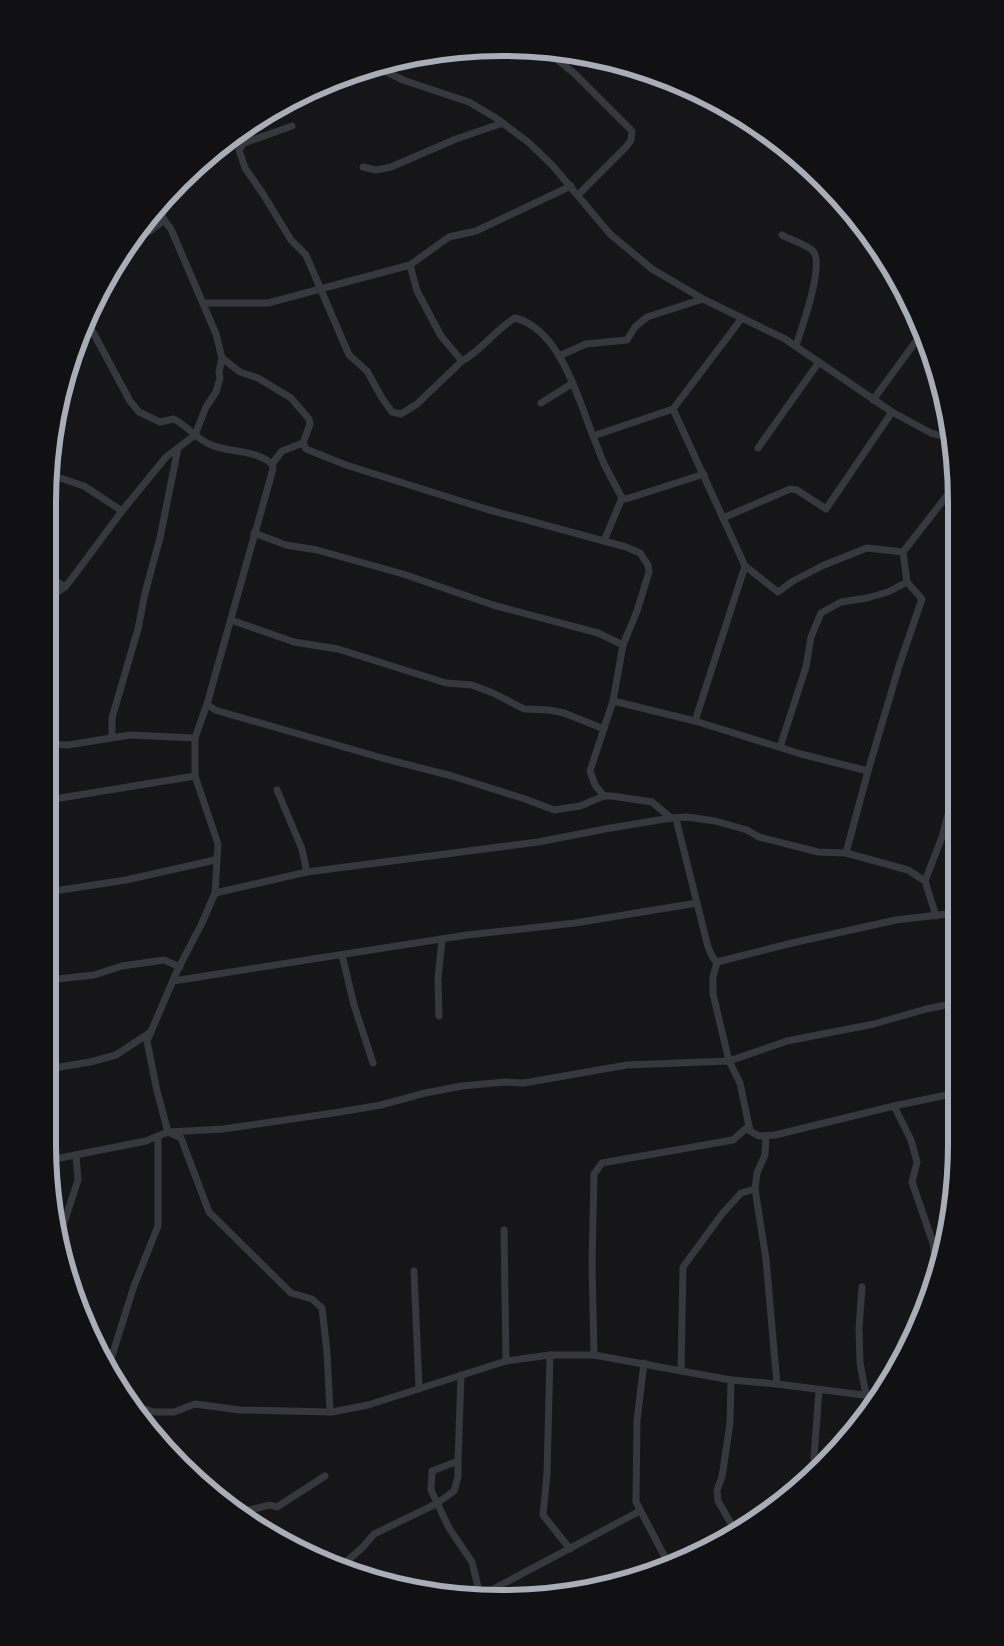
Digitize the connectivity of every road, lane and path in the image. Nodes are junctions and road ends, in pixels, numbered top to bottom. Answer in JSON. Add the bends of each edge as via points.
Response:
{"nodes":[{"id":1,"x":558,"y":60,"type":"edge"},
{"id":2,"x":385,"y":72,"type":"edge"},
{"id":3,"x":503,"y":123,"type":"junction"},
{"id":4,"x":292,"y":126,"type":"dead end"},
{"id":5,"x":363,"y":167,"type":"dead end"},
{"id":6,"x":571,"y":186,"type":"junction"},
{"id":7,"x":578,"y":195,"type":"junction"},
{"id":8,"x":162,"y":214,"type":"edge"},
{"id":9,"x":164,"y":220,"type":"junction"},
{"id":10,"x":147,"y":232,"type":"edge"},
{"id":11,"x":782,"y":236,"type":"dead end"},
{"id":12,"x":410,"y":265,"type":"junction"},
{"id":13,"x":322,"y":289,"type":"junction"},
{"id":14,"x":703,"y":299,"type":"junction"},
{"id":15,"x":203,"y":303,"type":"junction"},
{"id":16,"x":742,"y":318,"type":"junction"},
{"id":17,"x":91,"y":329,"type":"edge"},
{"id":18,"x":917,"y":340,"type":"edge"},
{"id":19,"x":796,"y":346,"type":"junction"},
{"id":20,"x":560,"y":356,"type":"junction"},
{"id":21,"x":222,"y":358,"type":"junction"},
{"id":22,"x":462,"y":361,"type":"junction"},
{"id":23,"x":819,"y":362,"type":"junction"},
{"id":24,"x":573,"y":383,"type":"junction"},
{"id":25,"x":873,"y":400,"type":"junction"},
{"id":26,"x":541,"y":403,"type":"dead end"},
{"id":27,"x":673,"y":409,"type":"junction"},
{"id":28,"x":892,"y":412,"type":"junction"},
{"id":29,"x":195,"y":435,"type":"junction"},
{"id":30,"x":593,"y":436,"type":"junction"},
{"id":31,"x":943,"y":436,"type":"edge"},
{"id":32,"x":303,"y":443,"type":"junction"},
{"id":33,"x":178,"y":448,"type":"junction"},
{"id":34,"x":758,"y":448,"type":"dead end"},
{"id":35,"x":272,"y":464,"type":"junction"},
{"id":36,"x":704,"y":474,"type":"junction"},
{"id":37,"x":57,"y":477,"type":"edge"},
{"id":38,"x":948,"y":494,"type":"edge"},
{"id":39,"x":622,"y":498,"type":"junction"},
{"id":40,"x":122,"y":511,"type":"junction"},
{"id":41,"x":724,"y":518,"type":"junction"},
{"id":42,"x":254,"y":533,"type":"junction"},
{"id":43,"x":604,"y":541,"type":"junction"},
{"id":44,"x":902,"y":552,"type":"junction"},
{"id":45,"x":745,"y":566,"type":"junction"},
{"id":46,"x":56,"y":581,"type":"edge"},
{"id":47,"x":907,"y":582,"type":"junction"},
{"id":48,"x":65,"y":586,"type":"junction"},
{"id":49,"x":56,"y":593,"type":"edge"},
{"id":50,"x":231,"y":620,"type":"junction"},
{"id":51,"x":623,"y":645,"type":"junction"},
{"id":52,"x":613,"y":701,"type":"junction"},
{"id":53,"x":207,"y":704,"type":"junction"},
{"id":54,"x":695,"y":721,"type":"junction"},
{"id":55,"x":604,"y":729,"type":"junction"},
{"id":56,"x":112,"y":736,"type":"junction"},
{"id":57,"x":195,"y":738,"type":"junction"},
{"id":58,"x":56,"y":744,"type":"edge"},
{"id":59,"x":780,"y":748,"type":"junction"},
{"id":60,"x":868,"y":771,"type":"junction"},
{"id":61,"x":195,"y":776,"type":"junction"},
{"id":62,"x":277,"y":790,"type":"dead end"},
{"id":63,"x":604,"y":796,"type":"junction"},
{"id":64,"x":56,"y":799,"type":"edge"},
{"id":65,"x":948,"y":815,"type":"edge"},
{"id":66,"x":674,"y":819,"type":"junction"},
{"id":67,"x":846,"y":853,"type":"junction"},
{"id":68,"x":216,"y":860,"type":"junction"},
{"id":69,"x":307,"y":872,"type":"junction"},
{"id":70,"x":925,"y":881,"type":"junction"},
{"id":71,"x":56,"y":891,"type":"edge"},
{"id":72,"x":215,"y":893,"type":"junction"},
{"id":73,"x":697,"y":903,"type":"junction"},
{"id":74,"x":948,"y":914,"type":"edge"},
{"id":75,"x":936,"y":916,"type":"junction"},
{"id":76,"x":442,"y":939,"type":"junction"},
{"id":77,"x":342,"y":955,"type":"junction"},
{"id":78,"x":717,"y":962,"type":"junction"},
{"id":79,"x":180,"y":966,"type":"junction"},
{"id":80,"x":56,"y":979,"type":"edge"},
{"id":81,"x":173,"y":981,"type":"junction"},
{"id":82,"x":948,"y":1004,"type":"edge"},
{"id":83,"x":439,"y":1016,"type":"dead end"},
{"id":84,"x":153,"y":1030,"type":"junction"},
{"id":85,"x":729,"y":1061,"type":"junction"},
{"id":86,"x":373,"y":1064,"type":"dead end"},
{"id":87,"x":56,"y":1068,"type":"edge"},
{"id":88,"x":948,"y":1095,"type":"edge"},
{"id":89,"x":894,"y":1106,"type":"junction"},
{"id":90,"x":749,"y":1126,"type":"junction"},
{"id":91,"x":168,"y":1132,"type":"junction"},
{"id":92,"x":158,"y":1136,"type":"junction"},
{"id":93,"x":766,"y":1136,"type":"junction"},
{"id":94,"x":76,"y":1155,"type":"junction"},
{"id":95,"x":57,"y":1159,"type":"edge"},
{"id":96,"x":754,"y":1189,"type":"junction"},
{"id":97,"x":64,"y":1224,"type":"edge"},
{"id":98,"x":504,"y":1230,"type":"dead end"},
{"id":99,"x":934,"y":1253,"type":"edge"},
{"id":100,"x":414,"y":1271,"type":"dead end"},
{"id":101,"x":862,"y":1287,"type":"dead end"},
{"id":102,"x":550,"y":1355,"type":"junction"},
{"id":103,"x":594,"y":1355,"type":"junction"},
{"id":104,"x":111,"y":1358,"type":"edge"},
{"id":105,"x":506,"y":1361,"type":"junction"},
{"id":106,"x":644,"y":1363,"type":"junction"},
{"id":107,"x":681,"y":1371,"type":"junction"},
{"id":108,"x":461,"y":1376,"type":"junction"},
{"id":109,"x":731,"y":1380,"type":"junction"},
{"id":110,"x":777,"y":1384,"type":"junction"},
{"id":111,"x":419,"y":1389,"type":"junction"},
{"id":112,"x":819,"y":1390,"type":"junction"},
{"id":113,"x":866,"y":1395,"type":"junction"},
{"id":114,"x":870,"y":1396,"type":"edge"},
{"id":115,"x":144,"y":1409,"type":"edge"},
{"id":116,"x":330,"y":1412,"type":"junction"},
{"id":117,"x":458,"y":1461,"type":"junction"},
{"id":118,"x":815,"y":1461,"type":"edge"},
{"id":119,"x":325,"y":1476,"type":"dead end"},
{"id":120,"x":436,"y":1504,"type":"junction"},
{"id":121,"x":249,"y":1511,"type":"edge"},
{"id":122,"x":640,"y":1511,"type":"junction"},
{"id":123,"x":733,"y":1525,"type":"edge"},
{"id":124,"x":570,"y":1549,"type":"junction"},
{"id":125,"x":665,"y":1559,"type":"edge"},
{"id":126,"x":346,"y":1561,"type":"edge"},
{"id":127,"x":479,"y":1589,"type":"edge"},
{"id":128,"x":491,"y":1590,"type":"edge"}],
"edges":[{"from":1,"to":7,"type":"street","via":[[632,130],[626,147]]},
{"from":2,"to":3,"type":"street","via":[[469,102]]},
{"from":3,"to":5,"type":"street","via":[[391,167],[376,170]]},
{"from":3,"to":6,"type":"street","via":[[528,142]]},
{"from":4,"to":13,"type":"street","via":[[244,143],[239,150],[245,168],[291,240],[306,254]]},
{"from":6,"to":7,"type":"street"},
{"from":6,"to":12,"type":"street","via":[[476,230],[449,237]]},
{"from":7,"to":14,"type":"street","via":[[610,234],[652,269]]},
{"from":8,"to":9,"type":"street"},
{"from":9,"to":10,"type":"street"},
{"from":9,"to":15,"type":"street","via":[[171,229]]},
{"from":11,"to":19,"type":"street","via":[[813,250],[816,256],[815,281]]},
{"from":12,"to":13,"type":"street"},
{"from":12,"to":22,"type":"street","via":[[417,291],[437,329]]},
{"from":13,"to":15,"type":"street","via":[[268,303]]},
{"from":13,"to":22,"type":"street","via":[[349,356],[367,371],[392,412],[401,414],[417,404]]},
{"from":14,"to":16,"type":"street"},
{"from":14,"to":20,"type":"street","via":[[647,317],[627,340],[586,344]]},
{"from":15,"to":21,"type":"street"},
{"from":16,"to":19,"type":"street"},
{"from":16,"to":27,"type":"street"},
{"from":17,"to":29,"type":"street","via":[[139,412],[160,422],[174,419]]},
{"from":18,"to":25,"type":"street"},
{"from":19,"to":23,"type":"street"},
{"from":20,"to":22,"type":"street","via":[[537,330],[515,318]]},
{"from":20,"to":24,"type":"street"},
{"from":21,"to":29,"type":"street","via":[[216,392]]},
{"from":21,"to":32,"type":"street","via":[[240,372],[258,378],[291,398],[309,419]]},
{"from":23,"to":25,"type":"street"},
{"from":23,"to":34,"type":"street"},
{"from":24,"to":26,"type":"street"},
{"from":24,"to":30,"type":"street"},
{"from":25,"to":28,"type":"street"},
{"from":27,"to":30,"type":"street"},
{"from":27,"to":36,"type":"street"},
{"from":28,"to":31,"type":"street"},
{"from":28,"to":41,"type":"street","via":[[826,509],[797,490],[790,489]]},
{"from":29,"to":33,"type":"street"},
{"from":29,"to":35,"type":"street","via":[[209,444],[259,457]]},
{"from":30,"to":39,"type":"street"},
{"from":32,"to":35,"type":"street","via":[[282,451]]},
{"from":32,"to":43,"type":"street","via":[[306,449],[346,465],[486,509]]},
{"from":33,"to":40,"type":"street","via":[[166,456]]},
{"from":33,"to":56,"type":"street","via":[[138,629],[112,718]]},
{"from":35,"to":42,"type":"street"},
{"from":36,"to":39,"type":"street"},
{"from":36,"to":41,"type":"street"},
{"from":37,"to":40,"type":"street","via":[[84,486]]},
{"from":38,"to":44,"type":"street"},
{"from":39,"to":43,"type":"street"},
{"from":40,"to":48,"type":"street"},
{"from":41,"to":45,"type":"street"},
{"from":42,"to":50,"type":"street"},
{"from":42,"to":51,"type":"street","via":[[286,545],[317,550],[403,574],[493,605],[598,633]]},
{"from":43,"to":51,"type":"street","via":[[640,553],[648,565],[649,572],[637,611]]},
{"from":44,"to":45,"type":"street","via":[[868,548],[824,565],[778,592]]},
{"from":44,"to":47,"type":"street"},
{"from":45,"to":54,"type":"street"},
{"from":46,"to":48,"type":"street"},
{"from":47,"to":59,"type":"street","via":[[888,592],[841,602],[821,613],[811,636],[806,667]]},
{"from":47,"to":60,"type":"street","via":[[922,599]]},
{"from":48,"to":49,"type":"street"},
{"from":50,"to":53,"type":"street"},
{"from":50,"to":55,"type":"street","via":[[294,642],[338,649],[446,683],[472,685],[524,709],[564,713]]},
{"from":51,"to":52,"type":"street"},
{"from":52,"to":54,"type":"street"},
{"from":52,"to":55,"type":"street"},
{"from":53,"to":57,"type":"street"},
{"from":53,"to":63,"type":"street","via":[[236,717],[452,776],[554,810],[580,806]]},
{"from":54,"to":59,"type":"street"},
{"from":55,"to":63,"type":"street","via":[[590,770],[595,785]]},
{"from":56,"to":57,"type":"street"},
{"from":56,"to":58,"type":"street"},
{"from":57,"to":61,"type":"street"},
{"from":59,"to":60,"type":"street"},
{"from":60,"to":67,"type":"street"},
{"from":61,"to":64,"type":"street"},
{"from":61,"to":68,"type":"street","via":[[218,844]]},
{"from":62,"to":69,"type":"street","via":[[302,849]]},
{"from":63,"to":66,"type":"street","via":[[652,802]]},
{"from":65,"to":70,"type":"street"},
{"from":66,"to":67,"type":"street","via":[[687,817],[716,821],[759,837],[818,852]]},
{"from":66,"to":69,"type":"street","via":[[538,842]]},
{"from":66,"to":73,"type":"street"},
{"from":67,"to":70,"type":"street","via":[[908,870]]},
{"from":68,"to":71,"type":"street","via":[[126,880]]},
{"from":68,"to":72,"type":"street"},
{"from":69,"to":72,"type":"street"},
{"from":70,"to":75,"type":"street"},
{"from":72,"to":79,"type":"street"},
{"from":73,"to":76,"type":"street"},
{"from":73,"to":78,"type":"street","via":[[708,947]]},
{"from":74,"to":75,"type":"street"},
{"from":75,"to":78,"type":"street","via":[[877,924]]},
{"from":76,"to":77,"type":"street"},
{"from":76,"to":83,"type":"street"},
{"from":77,"to":81,"type":"street"},
{"from":77,"to":86,"type":"street"},
{"from":78,"to":85,"type":"street","via":[[713,994]]},
{"from":79,"to":80,"type":"street","via":[[164,960],[122,966],[94,975]]},
{"from":79,"to":81,"type":"street"},
{"from":81,"to":84,"type":"street"},
{"from":82,"to":85,"type":"street","via":[[874,1024],[787,1041]]},
{"from":84,"to":87,"type":"street","via":[[116,1054]]},
{"from":84,"to":91,"type":"street","via":[[147,1041]]},
{"from":85,"to":90,"type":"street","via":[[740,1083]]},
{"from":85,"to":91,"type":"street","via":[[627,1066],[524,1083],[462,1086],[381,1105],[231,1128]]},
{"from":88,"to":89,"type":"street"},
{"from":89,"to":93,"type":"street"},
{"from":89,"to":99,"type":"street","via":[[911,1140],[917,1162],[912,1182]]},
{"from":90,"to":93,"type":"street","via":[[754,1134]]},
{"from":90,"to":103,"type":"street","via":[[733,1140],[602,1163],[594,1174]]},
{"from":91,"to":92,"type":"street"},
{"from":91,"to":116,"type":"street","via":[[180,1138],[209,1212],[291,1293],[312,1299],[322,1308]]},
{"from":92,"to":94,"type":"street"},
{"from":92,"to":104,"type":"street","via":[[158,1226],[134,1286]]},
{"from":93,"to":96,"type":"street","via":[[765,1155]]},
{"from":94,"to":95,"type":"street"},
{"from":94,"to":97,"type":"street","via":[[78,1180]]},
{"from":96,"to":107,"type":"street","via":[[741,1193],[716,1220],[683,1267]]},
{"from":96,"to":110,"type":"street","via":[[766,1259]]},
{"from":98,"to":105,"type":"street"},
{"from":100,"to":111,"type":"street"},
{"from":101,"to":113,"type":"street","via":[[860,1363]]},
{"from":102,"to":103,"type":"street"},
{"from":102,"to":105,"type":"street"},
{"from":102,"to":124,"type":"street","via":[[543,1515]]},
{"from":103,"to":106,"type":"street"},
{"from":105,"to":108,"type":"street"},
{"from":106,"to":107,"type":"street"},
{"from":106,"to":122,"type":"street","via":[[637,1429],[636,1502]]},
{"from":107,"to":109,"type":"street"},
{"from":108,"to":111,"type":"street"},
{"from":108,"to":117,"type":"street"},
{"from":109,"to":110,"type":"street"},
{"from":109,"to":123,"type":"street","via":[[730,1423],[717,1490],[718,1501]]},
{"from":110,"to":112,"type":"street"},
{"from":111,"to":116,"type":"street","via":[[368,1405]]},
{"from":112,"to":113,"type":"street"},
{"from":112,"to":118,"type":"street"},
{"from":113,"to":114,"type":"street"},
{"from":115,"to":116,"type":"street","via":[[174,1412],[195,1404],[240,1410]]},
{"from":117,"to":120,"type":"street","via":[[454,1491]]},
{"from":117,"to":120,"type":"street","via":[[432,1471],[431,1490]]},
{"from":119,"to":121,"type":"street","via":[[277,1506]]},
{"from":120,"to":126,"type":"street","via":[[374,1534]]},
{"from":120,"to":127,"type":"street","via":[[472,1562]]},
{"from":122,"to":124,"type":"street"},
{"from":122,"to":125,"type":"street"},
{"from":124,"to":128,"type":"street"}]}
